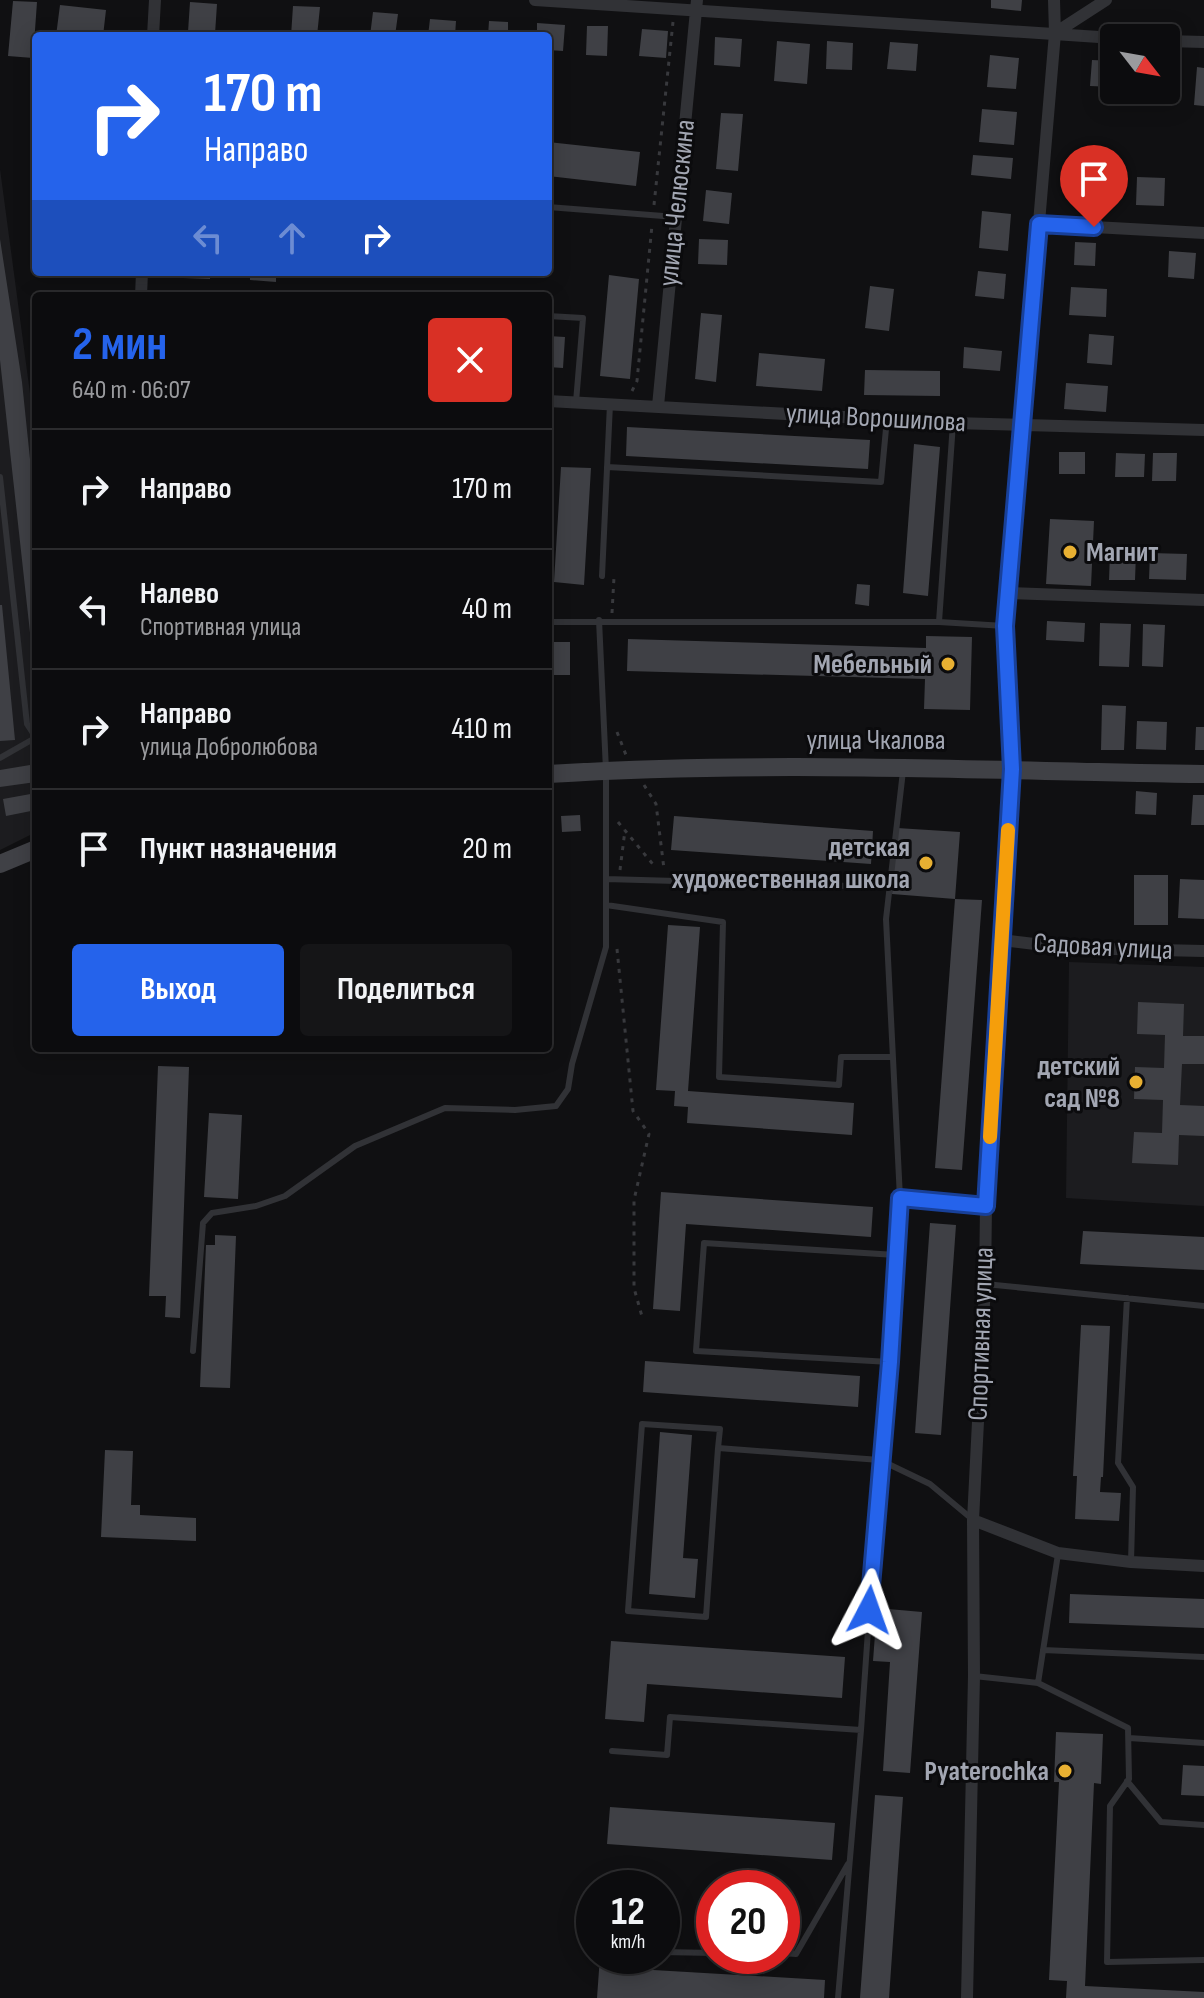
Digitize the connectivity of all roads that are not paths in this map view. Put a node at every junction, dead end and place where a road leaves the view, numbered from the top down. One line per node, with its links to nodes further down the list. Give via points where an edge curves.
1 (155, 0): 6 (street)
2 (535, 0): 5 (street)
3 (1054, 0): 7 (street, Спортивная улица)
4 (1106, 0): 7 (street)
5 (696, 6): 7 (street); 12 (street, улица Челюскина)
6 (153, 32)
7 (1055, 33): 8 (street); 13 (street, Спортивная улица)
8 (1100, 37)
9 (1180, 41): 10 (street)
10 (1204, 42)
11 (552, 207): 12 (lane)
12 (676, 217): 19 (street, улица Челюскина)
13 (1039, 224): 14 (street); 22 (street, Спортивная улица)
14 (1204, 233)
15 (552, 316): 17 (lane, via 583,318)
16 (552, 401): 17 (street, улица Ворошилова)
17 (576, 402): 18 (street, улица Ворошилова)
18 (610, 404): 19 (street, улица Ворошилова); 24 (lane)
19 (658, 406): 20 (street, улица Ворошилова)
20 (887, 418): 21 (street, улица Ворошилова); 24 (lane, via 881,482)
21 (953, 423): 22 (street, улица Ворошилова); 31 (lane)
22 (1022, 425): 23 (street, улица Ворошилова); 27 (street, Спортивная улица)
23 (1204, 430)
24 (607, 467): 26 (lane)
25 (0, 477): 33 (lane)
26 (602, 576)
27 (1008, 593): 28 (street); 32 (street, Спортивная улица)
28 (1204, 600)
29 (599, 620): 30 (lane); 31 (lane); 38 (lane)
30 (552, 622)
31 (939, 622): 32 (lane)
32 (1005, 626): 37 (street, Спортивная улица)
33 (32, 732)
34 (32, 740): 35 (lane)
35 (0, 758)
36 (903, 767): 37 (street, улица Чкалова); 38 (street, улица Чкалова); 44 (lane)
37 (1012, 769): 40 (street, улица Чкалова); 46 (street, Спортивная улица)
38 (606, 770): 39 (street, улица Чкалова); 43 (lane)
39 (552, 774)
40 (1204, 774)
41 (32, 851): 42 (street)
42 (0, 864)
43 (606, 879): 44 (lane); 45 (lane)
44 (890, 887): 48 (lane, via 886,919)
45 (606, 905): 48 (lane, via 723,922 719,1077 839,1085 841,1057); 55 (lane, via 606,947 568,1089 556,1106 445,1108 355,1146 285,1196 212,1213 203,1223)
46 (1002, 940): 47 (street, Садовая улица, via 1068,948); 50 (street, Спортивная улица)
47 (1204, 951)
48 (893, 1057): 49 (lane)
49 (900, 1198): 50 (lane); 51 (lane)
50 (986, 1206): 52 (street, Спортивная улица)
51 (896, 1255): 56 (lane); 56 (lane, via 704,1243 696,1351)
52 (985, 1284): 53 (lane); 59 (street, Спортивная улица)
53 (1127, 1298): 54 (lane); 61 (lane, via 1118,1463 1133,1487)
54 (1204, 1306)
55 (193, 1351)
56 (890, 1362): 58 (lane)
57 (718, 1448): 57 (lane, via 720,1429 642,1424 628,1611 706,1617); 58 (lane)
58 (880, 1460): 59 (lane, via 930,1484); 67 (lane)
59 (973, 1520): 60 (street); 65 (street, Спортивная улица)
60 (1058, 1553): 61 (street); 63 (lane)
61 (1131, 1562): 62 (street)
62 (1204, 1566)
63 (1043, 1650): 64 (lane); 66 (lane)
64 (1204, 1657)
65 (974, 1676): 66 (lane); 77 (street, Спортивная улица)
66 (1038, 1683): 68 (lane, via 1128,1728)
67 (861, 1730): 70 (lane, via 670,1717 667,1755); 73 (lane)
68 (1129, 1738): 69 (lane); 71 (lane)
69 (1204, 1743)
70 (612, 1751)
71 (1127, 1781): 72 (lane, via 1161,1822); 75 (lane, via 1110,1806 1107,1962)
72 (1204, 1825)
73 (849, 1861): 74 (lane); 76 (lane)
74 (800, 1947)
75 (1204, 1960)
76 (838, 1998)
77 (967, 1998)

